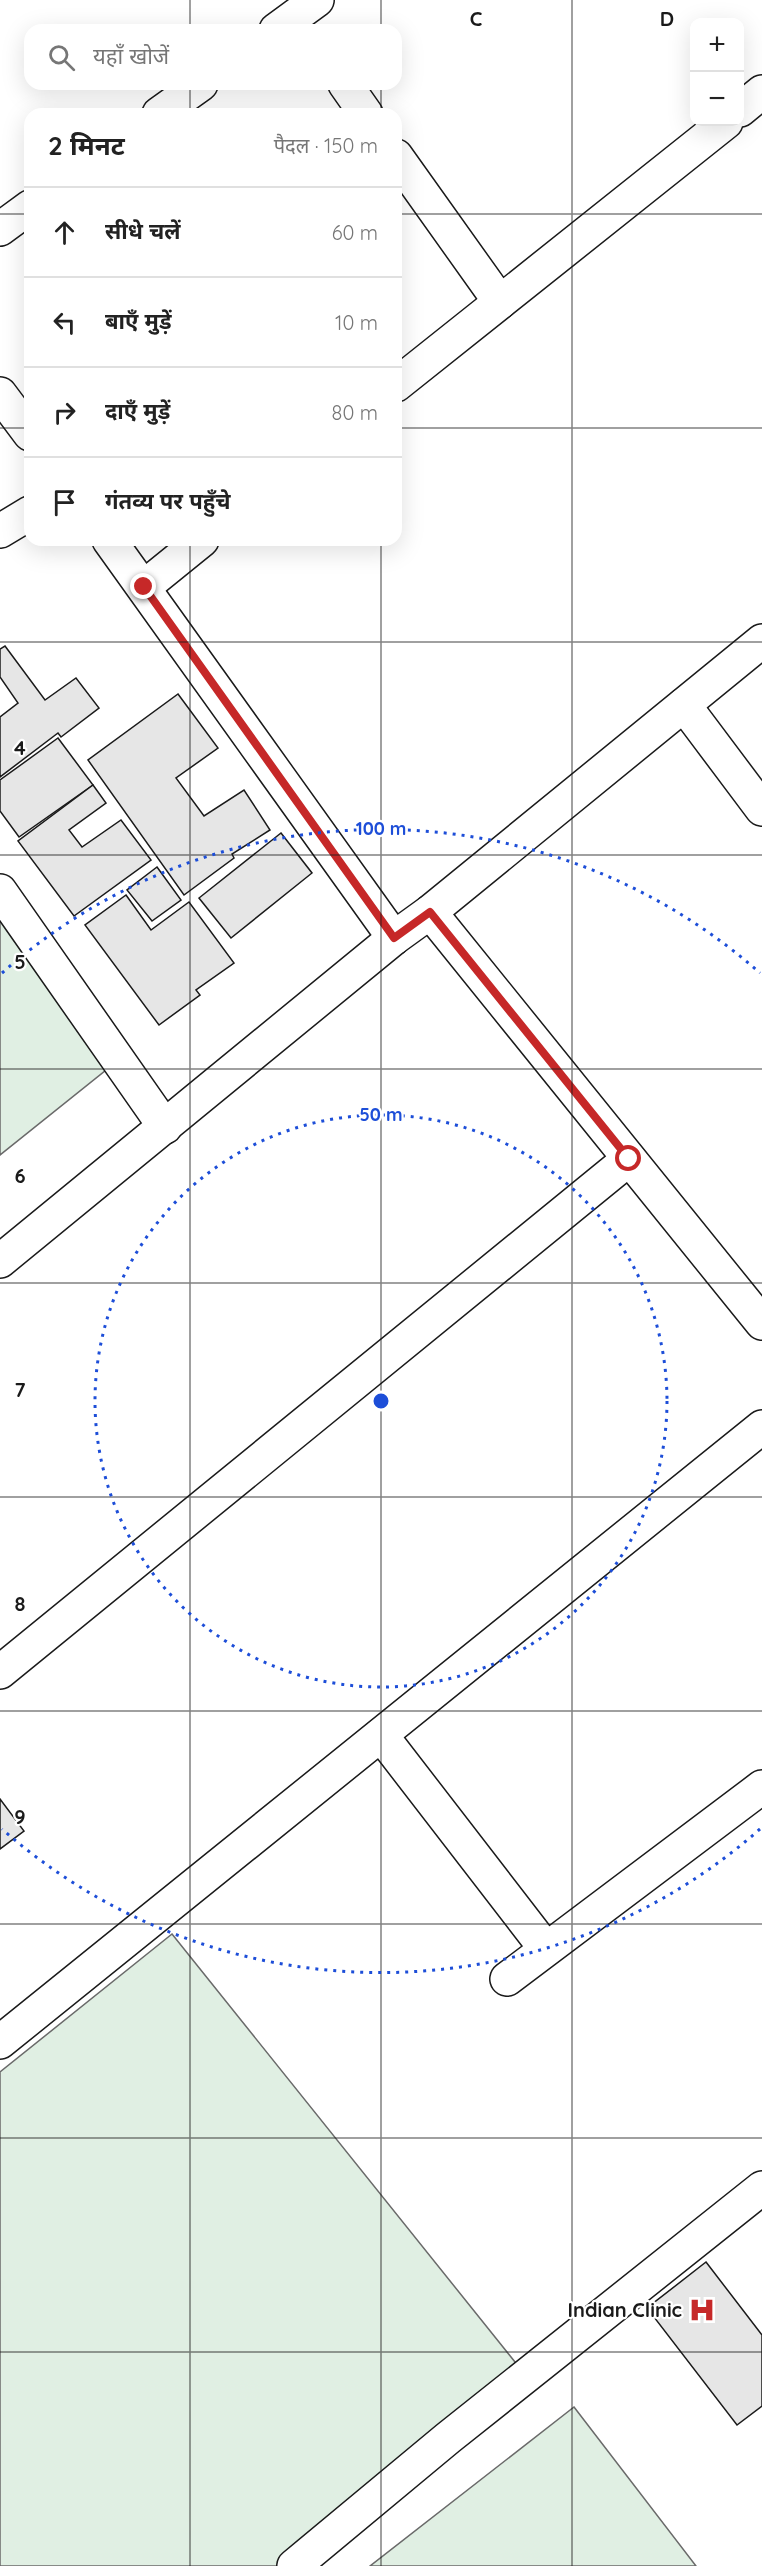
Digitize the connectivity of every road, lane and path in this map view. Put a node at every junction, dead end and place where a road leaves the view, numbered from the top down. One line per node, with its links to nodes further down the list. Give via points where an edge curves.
1 (193, 90): 5 (street)
2 (349, 90): 6 (street)
3 (762, 92): 4 (street)
4 (744, 107)
5 (167, 108)
6 (362, 108)
7 (721, 126): 11 (street)
8 (402, 164): 11 (street)
9 (24, 211): 10 (street)
10 (0, 229)
11 (500, 303): 12 (street)
12 (402, 381)
13 (0, 394): 14 (street)
14 (24, 426)
15 (24, 517): 16 (street)
16 (0, 531)
17 (113, 546): 19 (street)
18 (195, 546): 19 (street)
19 (144, 587): 25 (street)
20 (762, 641): 21 (street)
21 (684, 705): 22 (street); 24 (street)
22 (762, 809)
23 (0, 891): 26 (street)
24 (430, 912): 25 (street); 27 (street)
25 (394, 938): 26 (street)
26 (165, 1127): 28 (street)
27 (629, 1159): 29 (street); 31 (street)
28 (0, 1261)
29 (762, 1323)
30 (762, 1428): 32 (street)
31 (0, 1672)
32 (381, 1735): 34 (street); 36 (street)
33 (762, 1788): 34 (street)
34 (546, 1949): 35 (street)
35 (507, 1979)
36 (0, 2042)
37 (762, 2188): 38 (street)
38 (294, 2566)

